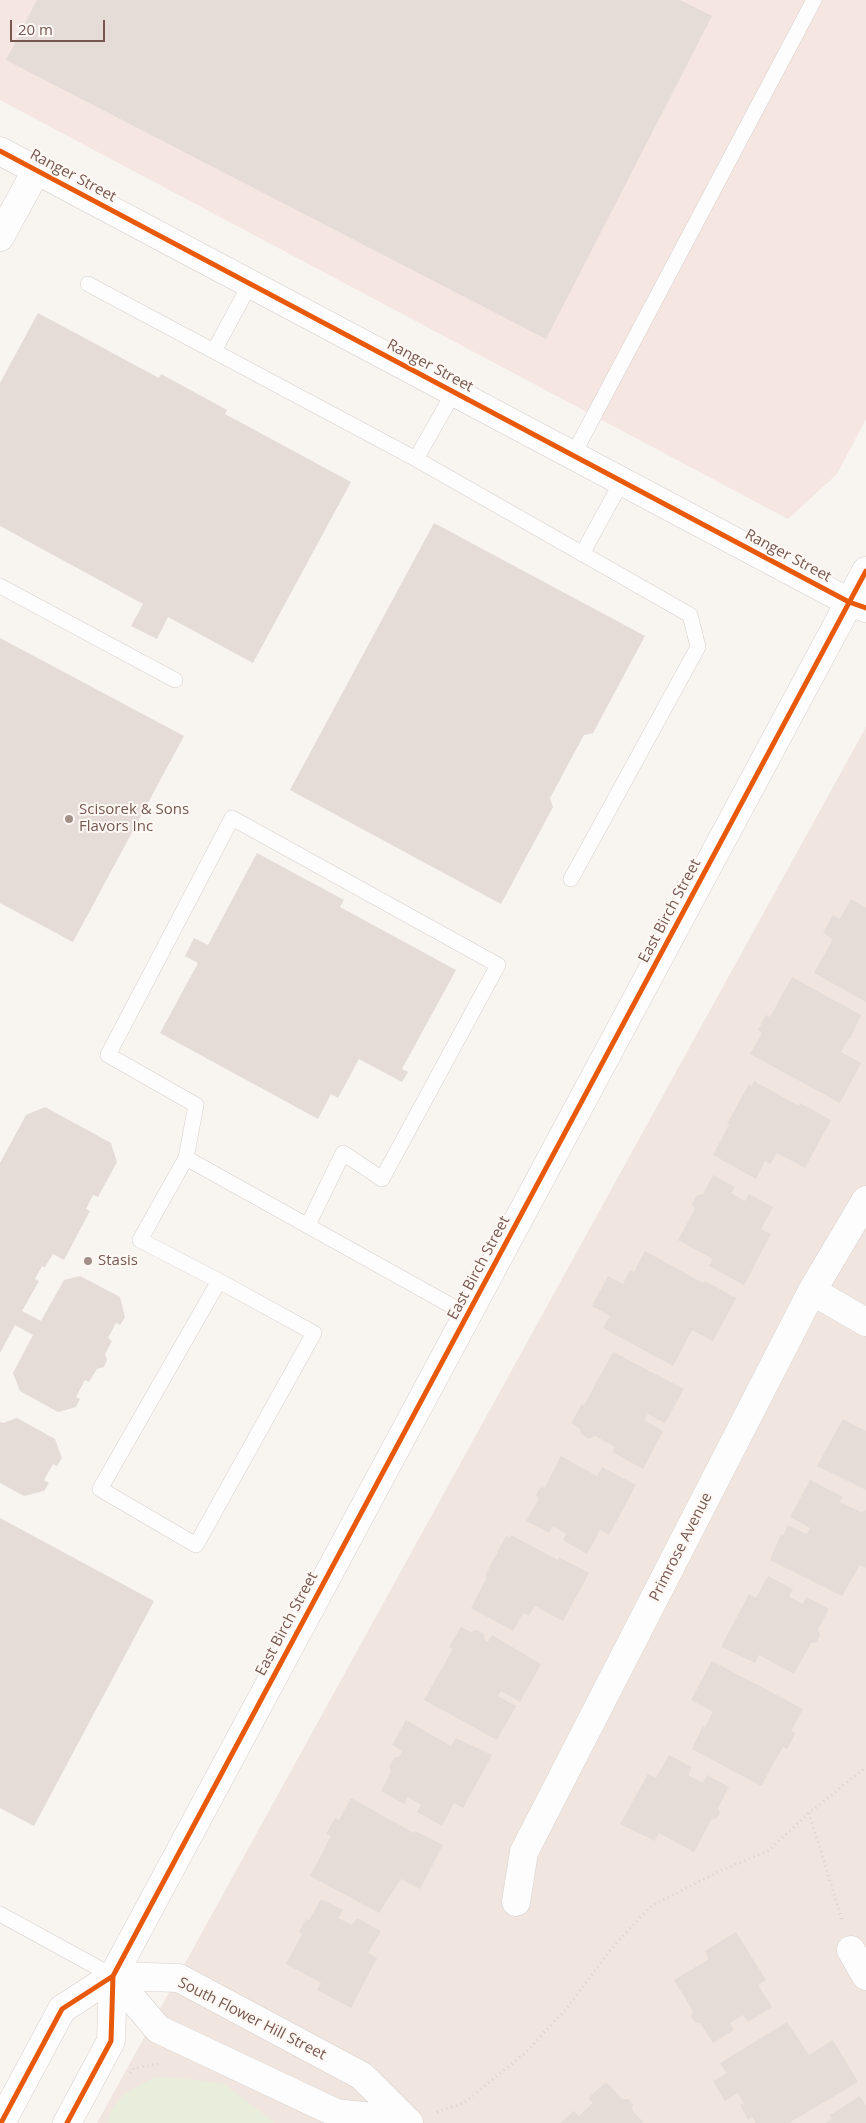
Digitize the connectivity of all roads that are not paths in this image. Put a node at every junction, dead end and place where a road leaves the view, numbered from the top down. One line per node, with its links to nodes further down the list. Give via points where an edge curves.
1 (813, 0): 9 (lane)
2 (0, 151): 3 (street, Ranger Street)
3 (36, 171): 4 (street); 6 (street, Ranger Street)
4 (0, 237)
5 (88, 284): 7 (lane)
6 (250, 284): 7 (lane); 8 (street, Ranger Street)
7 (214, 351): 10 (lane)
8 (454, 392): 9 (street, Ranger Street); 10 (lane)
9 (573, 455): 11 (street, Ranger Street)
10 (416, 459): 12 (lane)
11 (622, 481): 12 (lane); 15 (street, Ranger Street)
12 (582, 554): 17 (lane, via 690,615 698,647)
13 (866, 571): 15 (street, East Birch Street)
14 (0, 586): 16 (lane)
15 (858, 605): 23 (street, East Birch Street)
16 (175, 680)
17 (571, 879)
18 (186, 1158): 20 (lane); 20 (lane, via 196,1105 108,1055 232,818 498,965 382,1179 342,1153); 21 (lane, via 140,1240)
19 (866, 1200): 22 (street, Primrose Avenue)
20 (308, 1225): 23 (lane)
21 (218, 1281): 21 (lane, via 314,1333 196,1545 100,1489)
22 (812, 1292): 24 (street); 25 (street, Primrose Avenue, via 524,1852)
23 (468, 1315): 28 (street, East Birch Street)
24 (866, 1322)
25 (516, 1902)
26 (0, 1914): 28 (lane)
27 (851, 1950): 29 (street)
28 (113, 1976): 30 (street, South Flower Hill Street, via 178,1978 362,2076); 30 (street, via 158,2029 336,2113); 31 (street, East Birch Street, via 62,2009); 32 (street, East Birch Street, via 111,2041)
29 (866, 1976)
30 (408, 2122)
31 (1, 2123)
32 (67, 2123)

